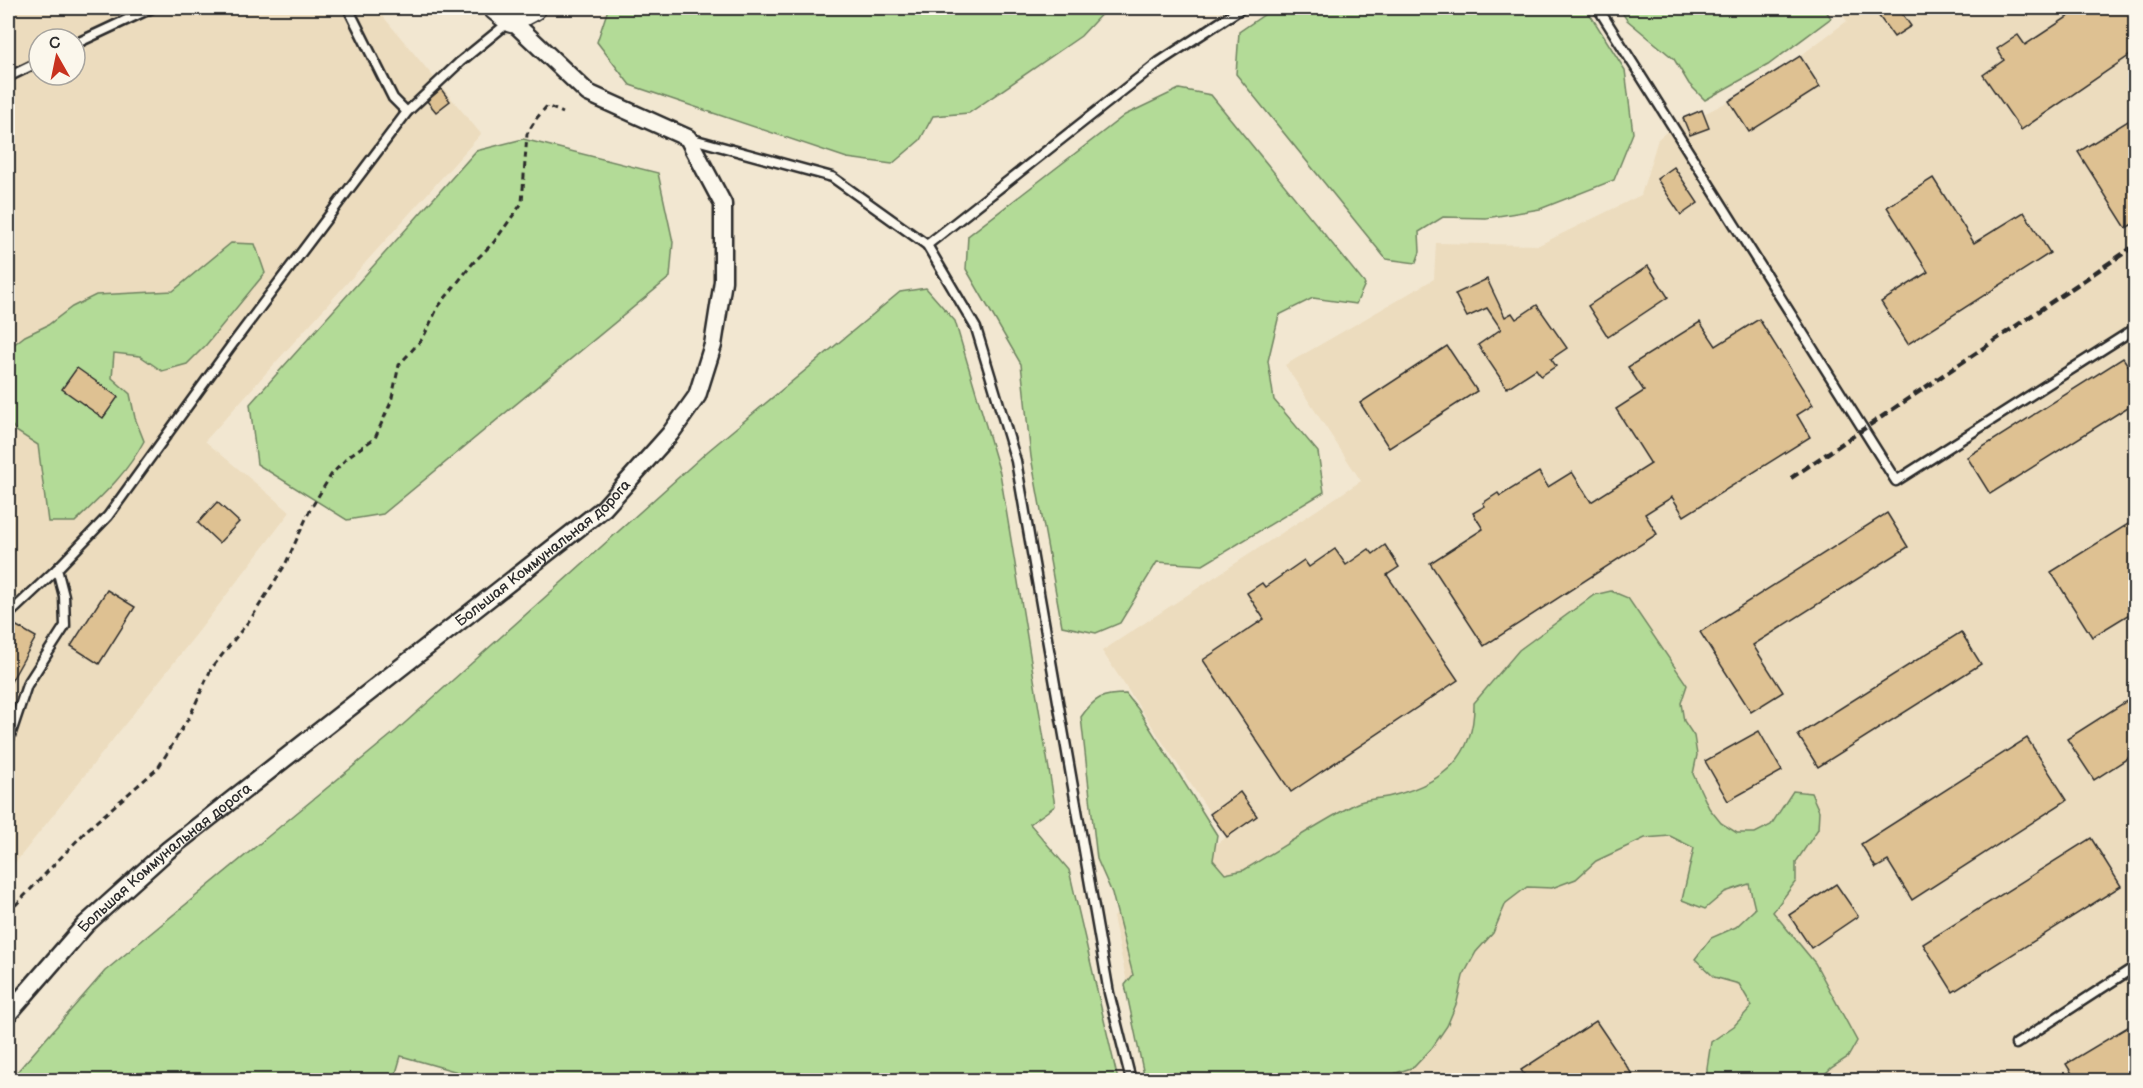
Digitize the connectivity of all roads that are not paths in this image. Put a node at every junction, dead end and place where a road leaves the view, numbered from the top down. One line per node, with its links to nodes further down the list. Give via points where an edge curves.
1 (152, 8): 7 (lane)
2 (348, 8): 10 (lane, via 393,98)
3 (533, 8): 6 (street)
4 (1242, 8): 12 (lane, via 1159,62)
5 (1598, 8): 13 (lane, via 1896,481)
6 (504, 14): 10 (lane); 11 (street, via 588,93)
7 (87, 39)
8 (27, 68): 9 (lane)
9 (8, 77)
10 (407, 112): 14 (lane, via 108,516)
11 (688, 138): 12 (lane, via 831,177); 19 (street, Большая Коммунальная дорога, via 723,204 723,281 713,345 697,396 670,434 604,508 168,850 86,924)
12 (927, 245): 21 (lane, via 976,328 1016,460 1107,981)
13 (2136, 328)
14 (57, 569): 15 (lane); 16 (lane, via 64,596 65,626 27,685)
15 (8, 615)
16 (8, 738): 17 (lane)
17 (8, 778)
18 (2136, 966): 20 (lane)
19 (8, 1014)
20 (2016, 1044)
21 (1131, 1080)

